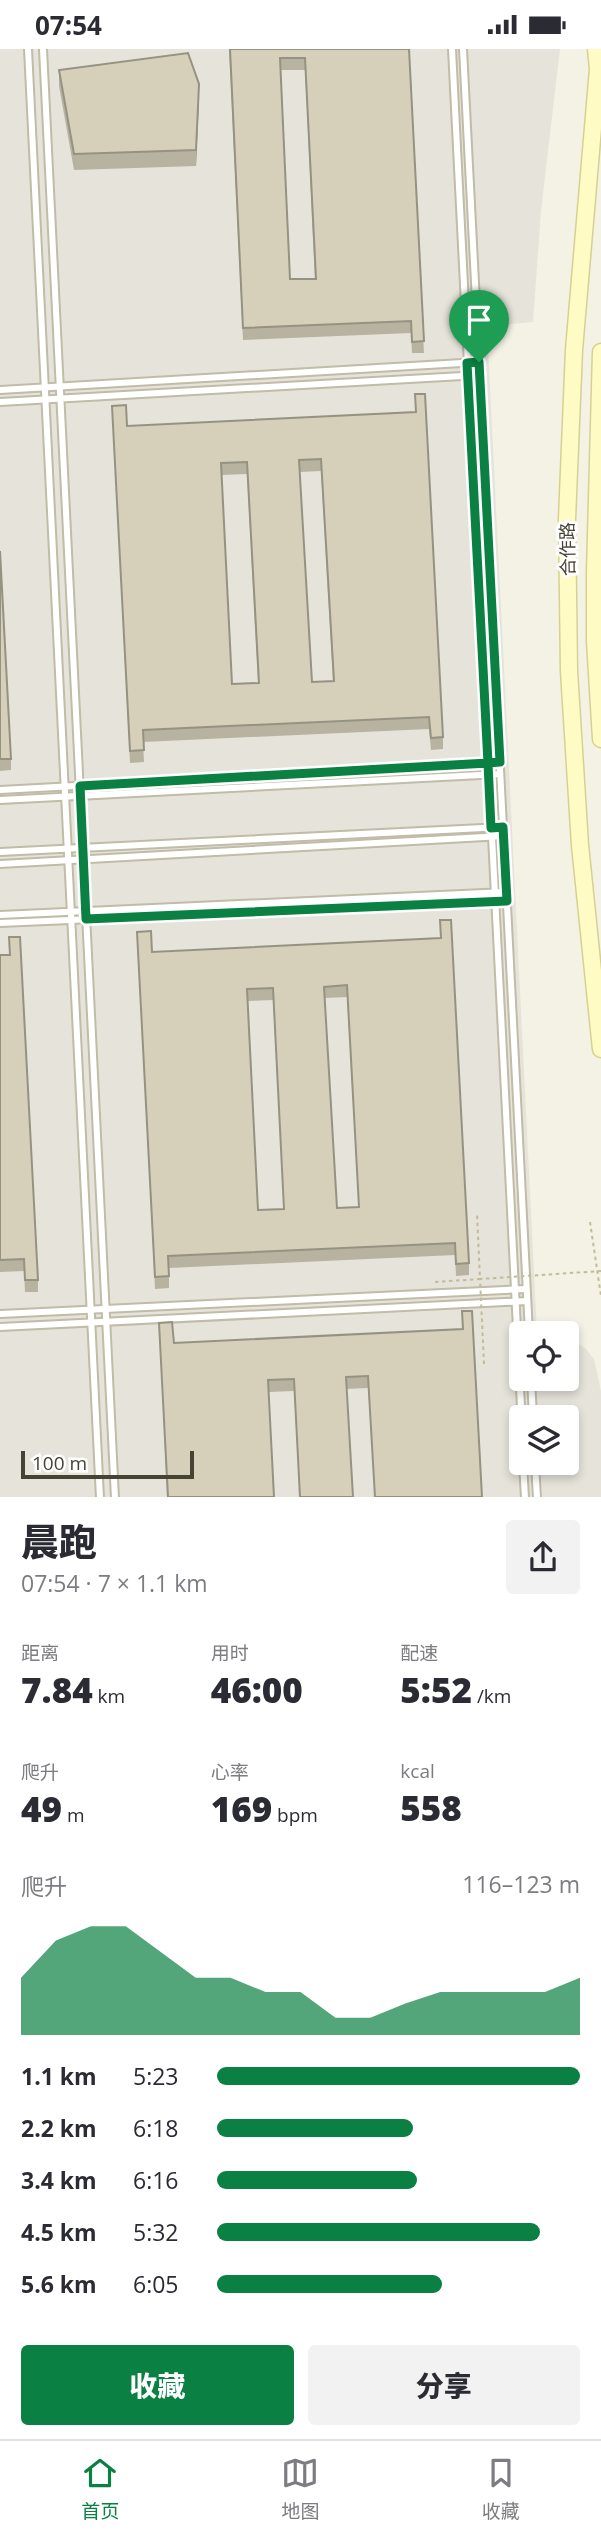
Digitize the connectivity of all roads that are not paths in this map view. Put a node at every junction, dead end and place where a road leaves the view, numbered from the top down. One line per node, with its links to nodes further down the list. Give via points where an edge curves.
1 (28, 49): 12 (lane)
2 (43, 49): 11 (lane)
3 (452, 49): 8 (lane)
4 (463, 49): 7 (lane)
5 (596, 49): 48 (main road, 合作路, via 567,519 569,671 579,832)
6 (601, 352): 17 (main road, via 595,560)
7 (479, 362): 8 (lane); 10 (lane)
8 (467, 363): 9 (lane); 11 (lane)
9 (468, 375): 10 (lane); 14 (lane); 20 (lane)
10 (480, 375): 19 (lane)
11 (60, 386): 12 (lane); 14 (lane)
12 (45, 387): 13 (lane); 15 (lane)
13 (0, 390)
14 (60, 398): 15 (lane); 23 (lane)
15 (45, 399): 16 (lane); 24 (lane)
16 (0, 402)
17 (598, 641): 18 (main road)
18 (601, 739)
19 (500, 762): 20 (lane); 21 (lane)
20 (488, 763): 22 (lane); 23 (lane)
21 (500, 774): 22 (lane); 29 (lane)
22 (488, 775): 26 (lane); 30 (lane)
23 (80, 786): 24 (lane); 26 (lane)
24 (65, 787): 25 (lane); 27 (lane)
25 (0, 790)
26 (80, 796): 27 (lane); 33 (lane)
27 (65, 797): 28 (lane); 34 (lane)
28 (0, 800)
29 (503, 827): 30 (lane); 31 (lane)
30 (491, 828): 32 (lane); 33 (lane)
31 (503, 836): 32 (lane); 39 (lane)
32 (491, 837): 36 (lane); 40 (lane)
33 (83, 848): 34 (lane); 36 (lane)
34 (68, 849): 35 (lane); 37 (lane)
35 (0, 852)
36 (83, 859): 37 (lane); 43 (lane)
37 (68, 860): 38 (lane); 45 (lane)
38 (0, 864)
39 (506, 891): 40 (lane); 42 (lane)
40 (494, 892): 41 (lane); 43 (lane)
41 (495, 901): 42 (lane); 46 (lane); 49 (lane)
42 (507, 901): 50 (lane)
43 (86, 911): 45 (lane); 46 (lane)
44 (0, 915): 45 (lane)
45 (71, 916): 46 (lane); 47 (lane); 54 (lane)
46 (86, 919): 53 (lane)
47 (0, 923)
48 (601, 1049)
49 (514, 1289): 50 (lane); 52 (lane); 53 (lane)
50 (527, 1289): 51 (lane)
51 (527, 1301): 52 (lane); 56 (lane)
52 (515, 1302): 57 (lane); 60 (lane)
53 (106, 1309): 54 (lane); 57 (lane)
54 (90, 1310): 55 (lane); 58 (lane)
55 (0, 1314)
56 (528, 1321)
57 (107, 1322): 58 (lane); 64 (lane)
58 (91, 1323): 59 (lane); 63 (lane)
59 (0, 1327)
60 (521, 1405)
61 (524, 1475): 65 (lane)
62 (536, 1475): 66 (lane)
63 (100, 1497)
64 (116, 1497)
65 (525, 1497)
66 (537, 1497)

